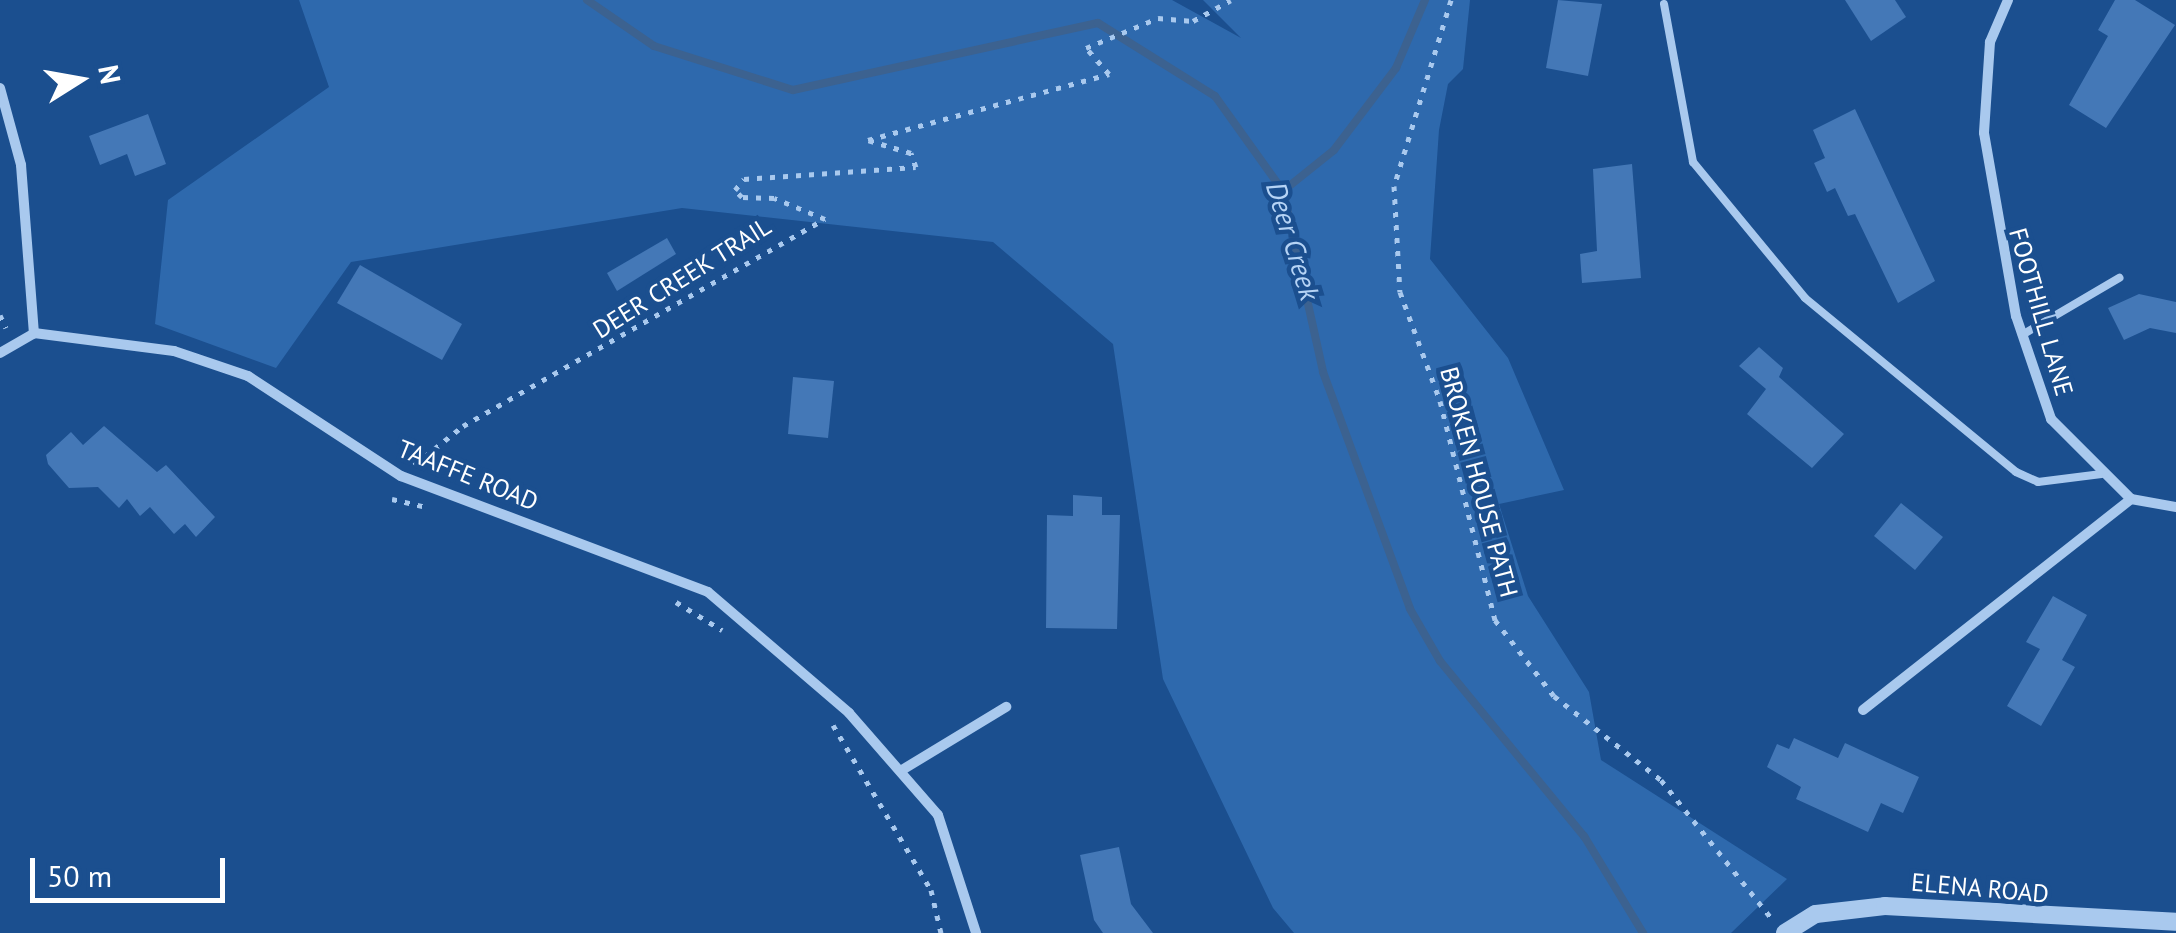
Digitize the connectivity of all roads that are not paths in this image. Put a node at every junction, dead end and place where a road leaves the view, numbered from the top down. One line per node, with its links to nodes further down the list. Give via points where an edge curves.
1 (2008, 0): 6 (street, FOOTHILL LANE, via 1990,42 1984,134)
2 (1664, 4): 8 (lane, via 1694,162 1805,298 2016,472 2038,482)
3 (0, 88): 5 (street, via 21,165)
4 (2119, 278): 6 (lane)
5 (34, 332): 7 (street); 13 (street, TAAFFE ROAD, via 174,351 248,376 401,476 708,592)
6 (2022, 335): 8 (street, FOOTHILL LANE, via 2051,419)
7 (0, 353)
8 (2102, 474): 9 (street, FOOTHILL LANE)
9 (2132, 500): 10 (street); 12 (street)
10 (2176, 507)
11 (1006, 707): 13 (street)
12 (1863, 710)
13 (902, 770): 15 (street, TAAFFE ROAD, via 938,816)
14 (2176, 922): 16 (street, ELENA ROAD, via 1885,906 1816,914)
15 (976, 933)
16 (1783, 933)

